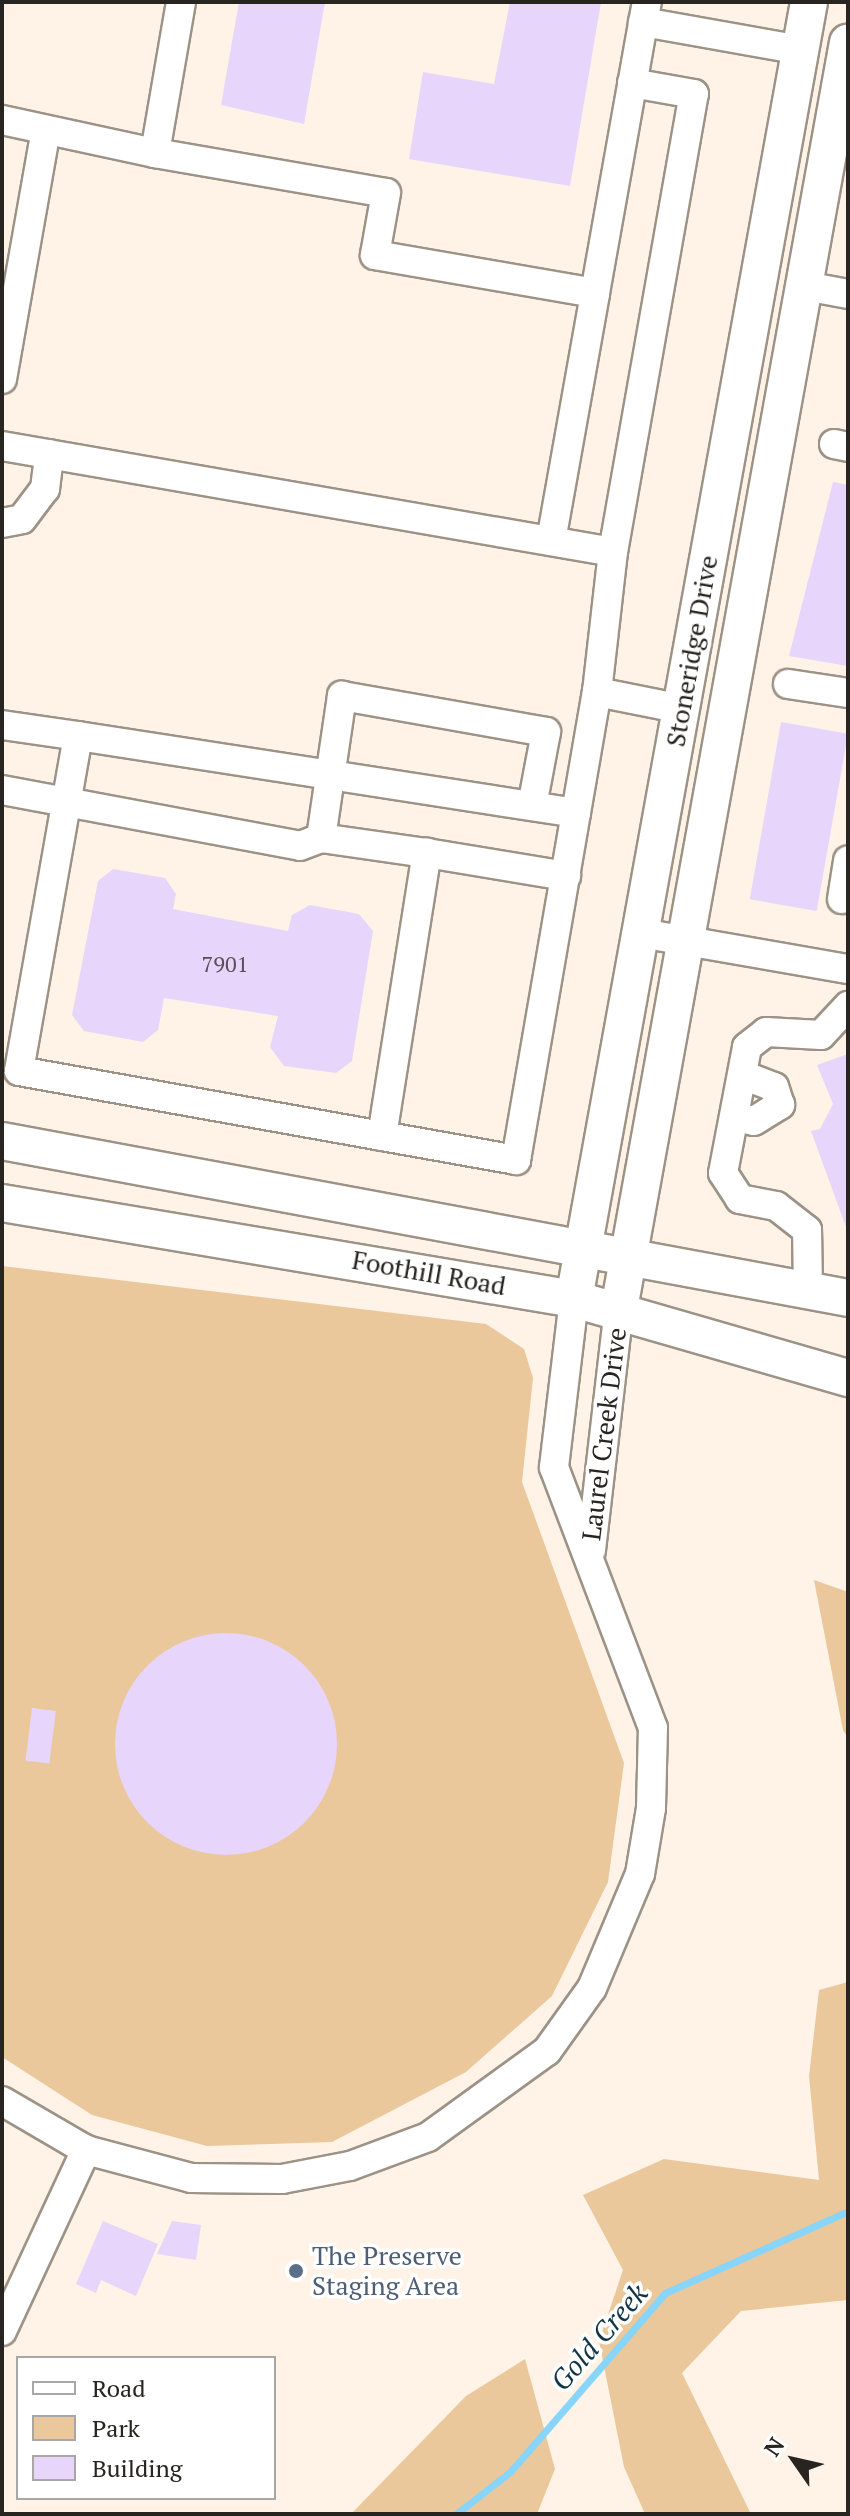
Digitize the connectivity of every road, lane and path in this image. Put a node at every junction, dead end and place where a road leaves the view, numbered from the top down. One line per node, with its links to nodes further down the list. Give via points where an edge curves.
1 (181, 2): 9 (street)
2 (809, 2): 5 (main road, Stoneridge Drive)
3 (645, 12): 5 (street); 6 (street)
4 (848, 43): 10 (main road, Stoneridge Drive)
5 (800, 50): 22 (main road, Stoneridge Drive)
6 (632, 83): 11 (street); 18 (street, via 694,94)
7 (2, 120): 8 (street)
8 (45, 134): 9 (street); 13 (street)
9 (155, 153): 11 (street, via 386,193 375,255)
10 (805, 286): 12 (street); 36 (main road, Stoneridge Drive)
11 (595, 293): 17 (street)
12 (848, 294)
13 (2, 379)
14 (2, 446): 15 (street)
15 (49, 454): 16 (street, via 45,489 22,519); 17 (street)
16 (2, 523)
17 (551, 541): 18 (street)
18 (613, 552): 20 (street)
19 (788, 684): 21 (street)
20 (597, 692): 22 (street); 29 (street)
21 (848, 693)
22 (682, 709): 35 (main road, Stoneridge Drive)
23 (2, 725): 24 (street)
24 (78, 736): 25 (street); 27 (street)
25 (332, 770): 28 (street); 28 (street, via 342,696 546,732); 30 (street)
26 (2, 790): 27 (street)
27 (65, 800): 30 (street, via 300,846); 39 (street)
28 (532, 806): 29 (street)
29 (576, 813): 33 (street)
30 (321, 838): 31 (street)
31 (427, 853): 33 (street); 42 (street)
32 (848, 860): 34 (street)
33 (566, 876): 42 (street, via 516,1160)
34 (842, 899)
35 (641, 933): 36 (street); 45 (main road, Stoneridge Drive)
36 (687, 941): 37 (street); 46 (main road, Stoneridge Drive)
37 (848, 969)
38 (848, 1006): 40 (street, via 821,1035 756,1035)
39 (10, 1069): 42 (street)
40 (742, 1075): 41 (street); 41 (street, via 774,1087 780,1105 754,1121)
41 (734, 1117): 47 (street, via 727,1189 793,1214 807,1230)
42 (382, 1136)
43 (2, 1141): 45 (main road)
44 (2, 1203): 49 (main road, Foothill Road)
45 (584, 1245): 46 (main road); 49 (main road, Stoneridge Drive)
46 (630, 1255): 47 (main road); 50 (main road, Stoneridge Drive)
47 (808, 1291): 48 (main road)
48 (848, 1298)
49 (574, 1299): 50 (main road, Foothill Road); 52 (street, Laurel Creek Drive, via 554,1467)
50 (619, 1309): 51 (main road, Foothill Road); 52 (street, Laurel Creek Drive)
51 (848, 1378)
52 (590, 1559): 54 (street, Laurel Creek Drive, via 653,1728 651,1808 623,1926 592,1988 547,2051 428,2137 350,2166 282,2179 191,2178)
53 (2, 2101): 54 (street, Laurel Creek Drive)
54 (86, 2150): 55 (street)
55 (2, 2331)

